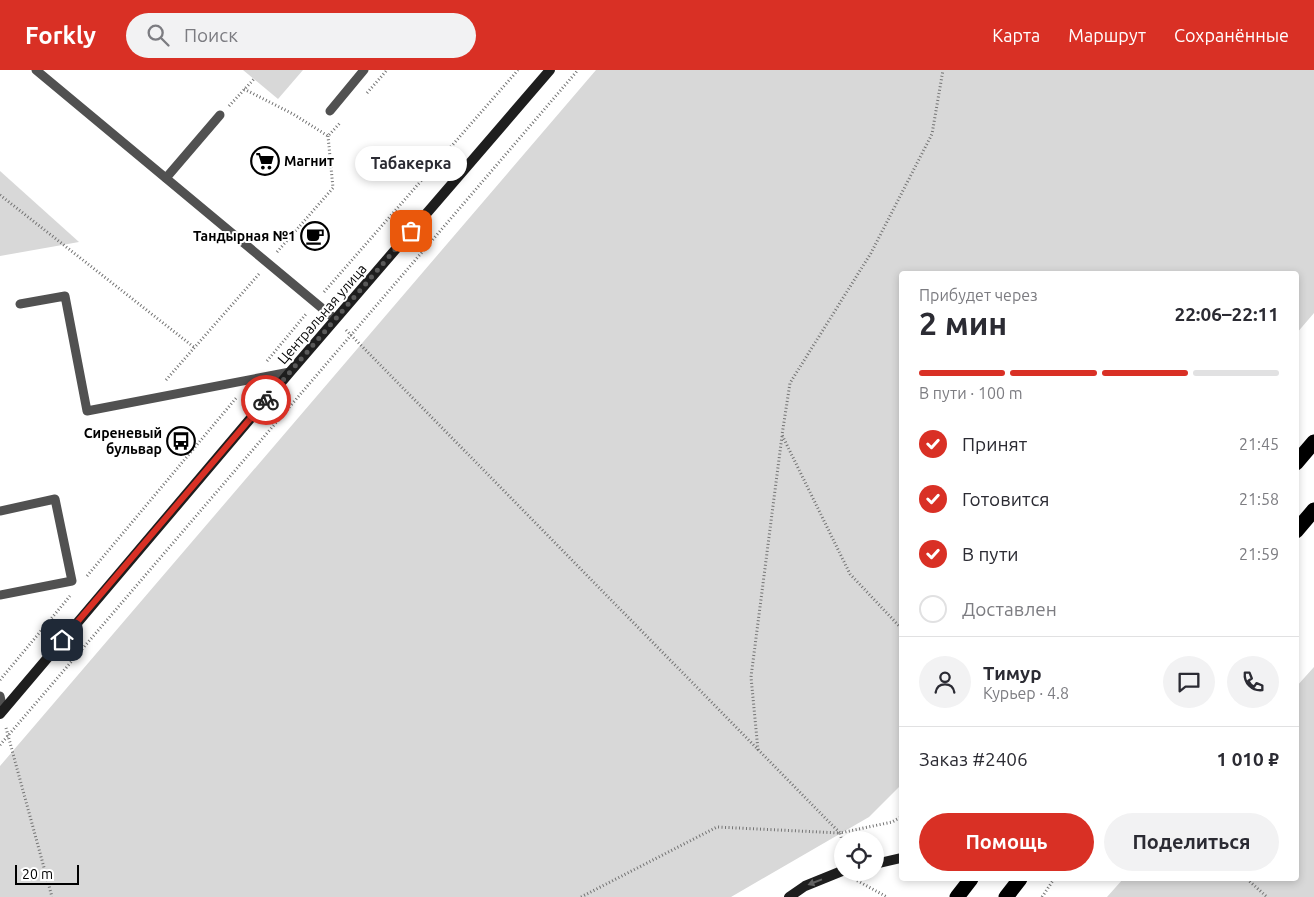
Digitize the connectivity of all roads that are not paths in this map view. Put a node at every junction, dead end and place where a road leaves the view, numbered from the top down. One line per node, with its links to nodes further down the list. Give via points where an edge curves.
1 (36, 70): 6 (lane)
2 (364, 70): 4 (lane)
3 (550, 70): 8 (main road, Центральная улица)
4 (330, 111)
5 (220, 115): 6 (lane)
6 (166, 178): 8 (lane)
7 (20, 304): 9 (lane, via 65,296 88,411)
8 (335, 319): 9 (main road, Центральная улица)
9 (290, 372): 17 (main road, Центральная улица)
10 (1314, 442): 11 (highway)
11 (1299, 460)
12 (1314, 510): 14 (highway)
13 (0, 511): 15 (lane, via 56,499 72,581)
14 (1299, 528)
15 (0, 596)
16 (0, 696): 17 (lane)
17 (1, 712)
18 (899, 858): 19 (main road)
19 (884, 862)
20 (834, 874): 23 (main road, one-way to 23, via 805,886)
21 (969, 881): 24 (highway)
22 (1018, 881): 25 (highway)
23 (789, 897)
24 (957, 897)
25 (1006, 897)

